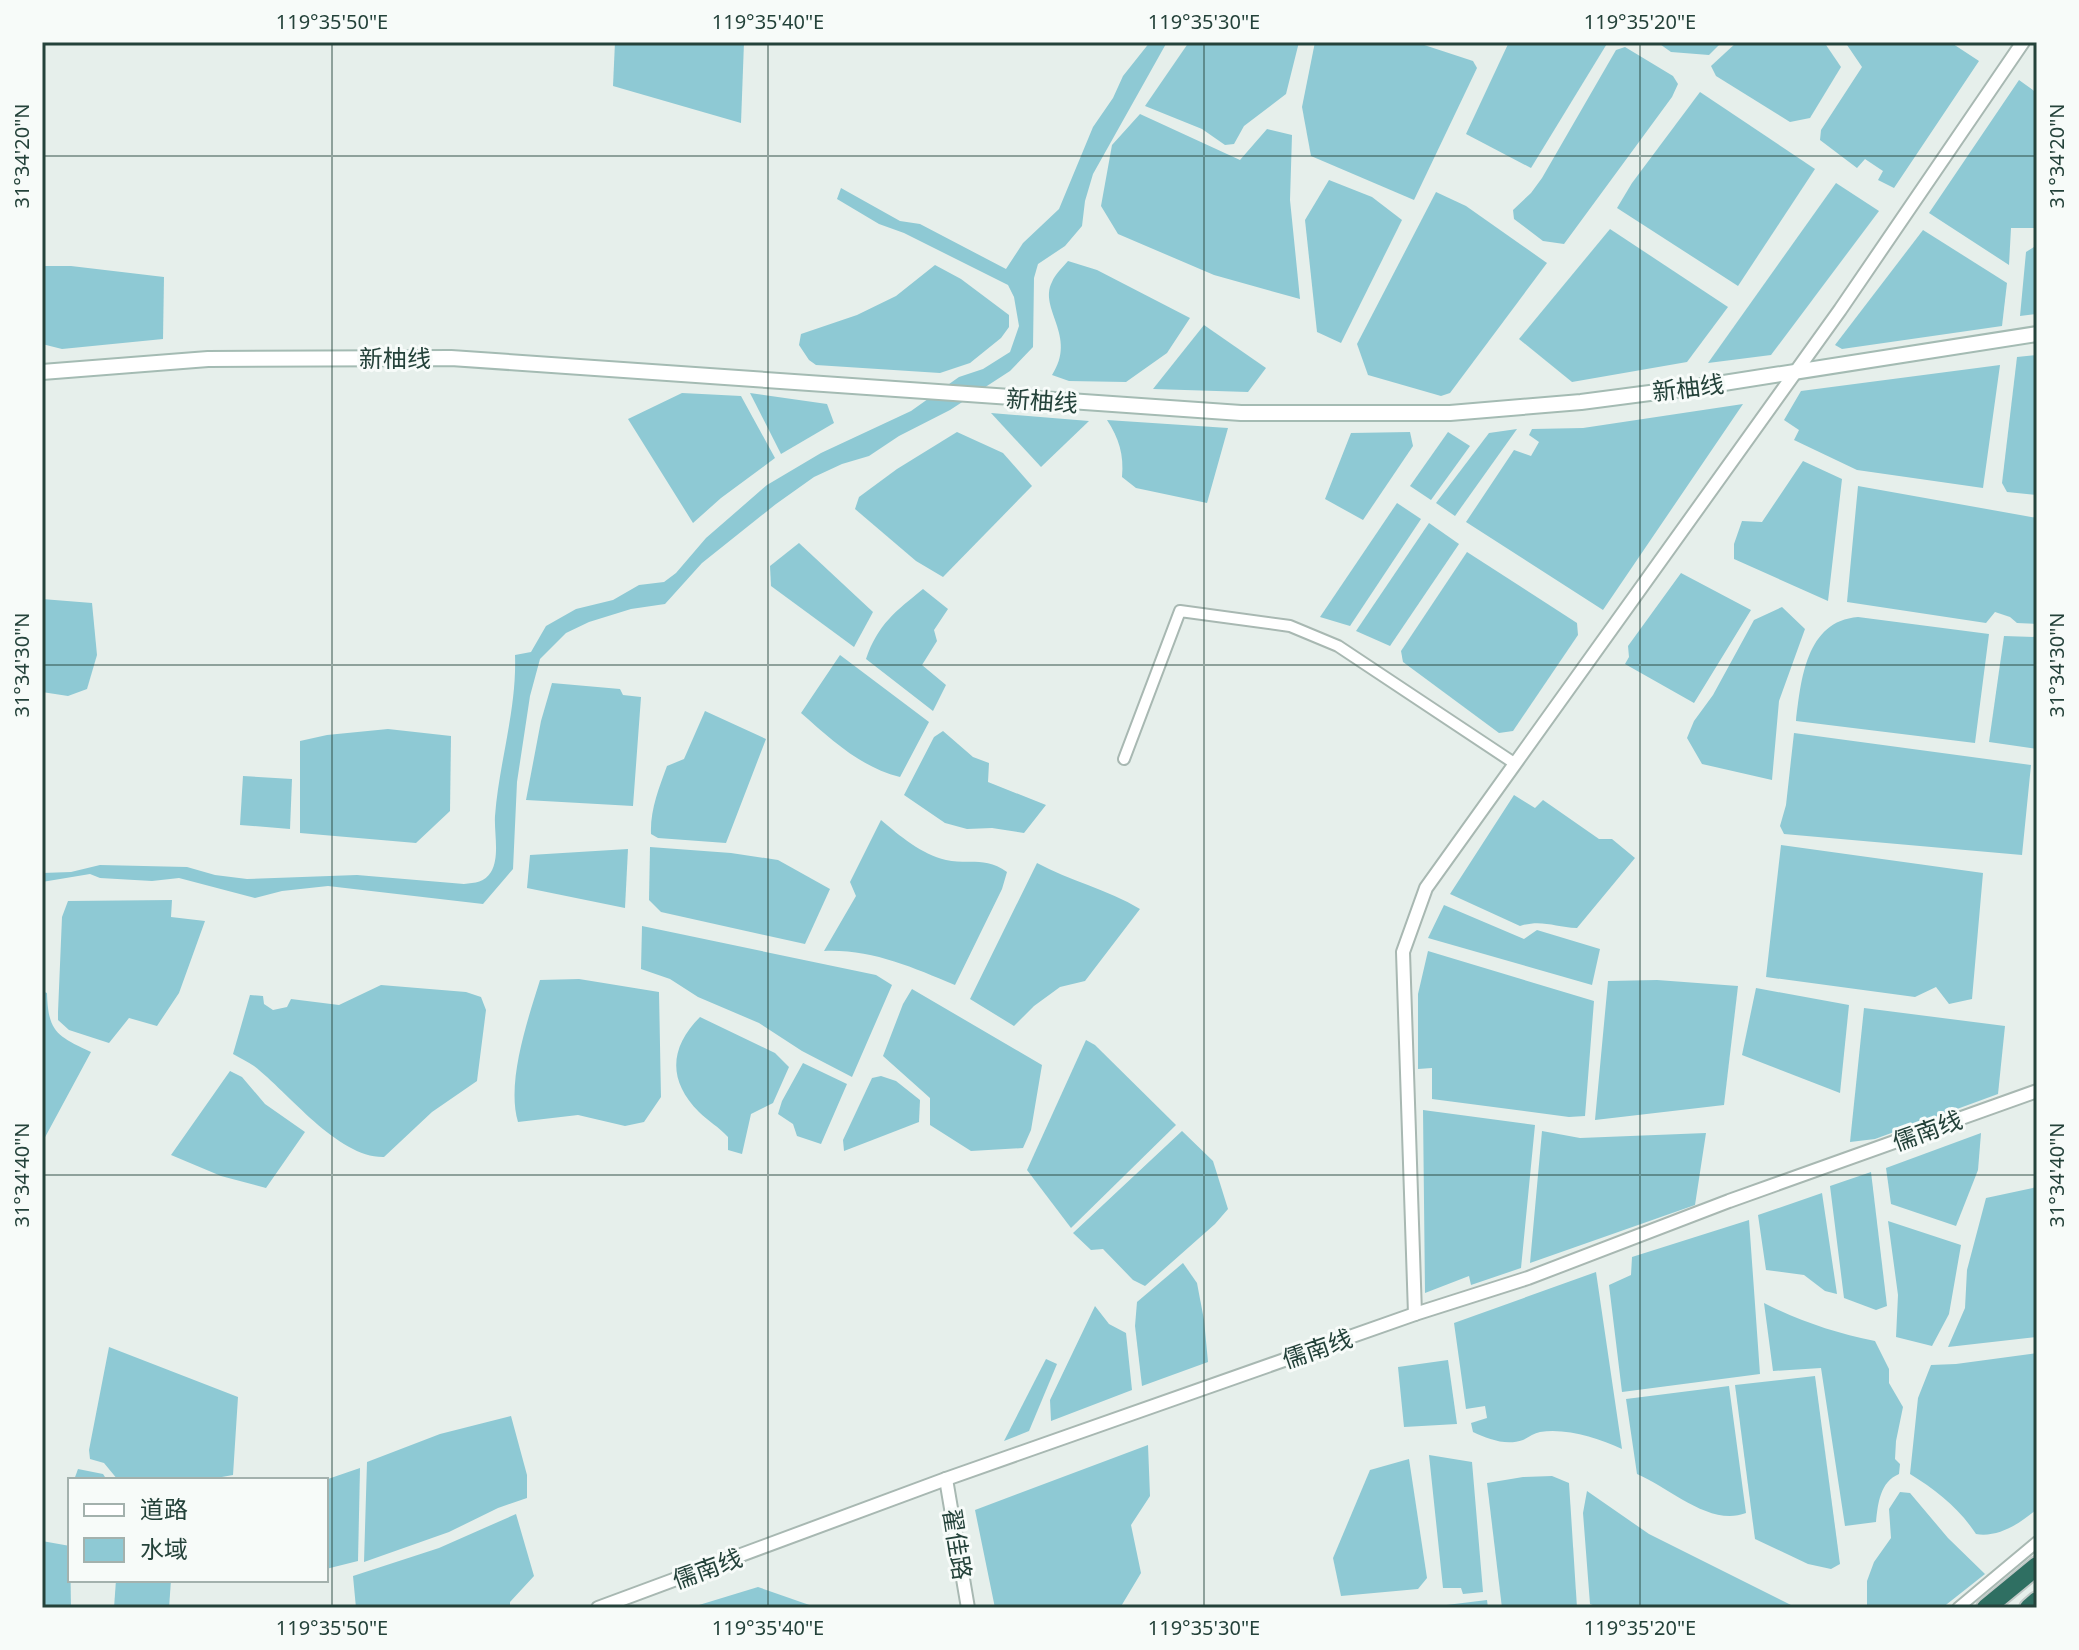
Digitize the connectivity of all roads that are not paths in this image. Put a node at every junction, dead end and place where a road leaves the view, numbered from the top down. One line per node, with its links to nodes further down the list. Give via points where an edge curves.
1 (2023, 42): 4 (street)
2 (2037, 334): 4 (main road, 新柚线)
3 (42, 372): 4 (main road, 新柚线, via 208,359 451,358 1241,413 1450,413 1581,402)
4 (1796, 372): 6 (street)
5 (1124, 759): 6 (street, via 1180,611 1290,626 1338,646)
6 (1514, 763): 8 (street, via 1426,888 1403,952)
7 (2037, 1091): 8 (street, 儒南线, via 1528,1278)
8 (1415, 1314): 9 (street, 儒南线)
9 (946, 1479): 13 (street, 儒南线); 14 (street, 翟佳路)
10 (2037, 1542): 15 (street)
11 (2037, 1566): 16 (highway)
12 (2037, 1601): 17 (highway)
13 (598, 1608)
14 (968, 1608)
15 (1958, 1608)
16 (1986, 1608)
17 (2029, 1608)

